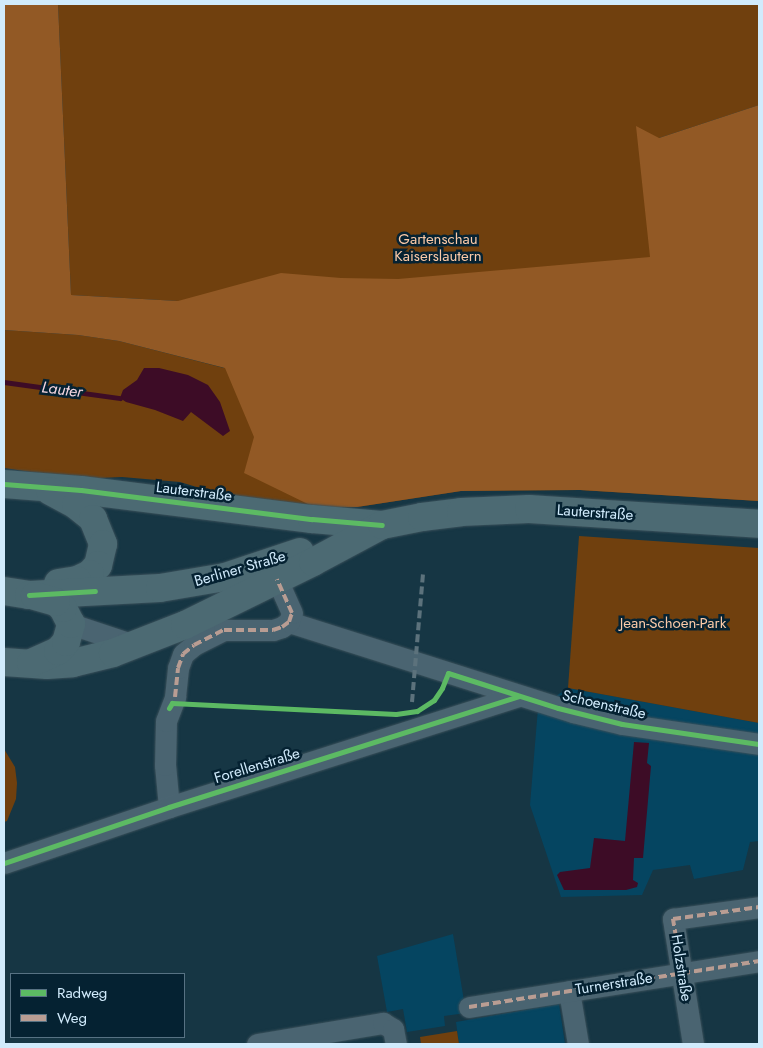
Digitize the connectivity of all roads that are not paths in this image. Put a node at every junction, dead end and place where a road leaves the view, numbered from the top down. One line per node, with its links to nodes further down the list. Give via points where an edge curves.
1 (4, 484): 2 (main road, Lauterstraße)
2 (46, 489): 4 (main road, Lauterstraße, via 81,490); 7 (main road, via 86,512 98,528 103,544 98,565 90,574 77,580)
3 (756, 523): 4 (main road, Lauterstraße, via 503,509 441,514)
4 (382, 525): 6 (main road, Lauterstraße); 7 (main road, Berliner Straße, via 217,578 160,588)
5 (4, 577): 7 (main road, Berliner Straße)
6 (277, 579): 8 (street, via 292,613); 10 (main road, Lauterstraße, via 185,625)
7 (28, 590): 9 (main road, via 56,602 69,615)
8 (290, 622): 12 (street, Schoenstraße); 14 (street, via 273,630 224,630 183,654 166,721 164,766)
9 (71, 624): 10 (street); 11 (main road, via 66,642 58,651)
10 (138, 644): 11 (main road, Lauterstraße, via 73,663)
11 (16, 663)
12 (519, 696): 13 (street, Schoenstraße, via 622,724); 14 (street, Forellenstraße)
13 (759, 744)
14 (169, 807): 15 (street, Forellenstraße)
15 (4, 863)
16 (759, 907): 18 (street, Holzstraße, via 674,919)
17 (759, 960): 18 (street, Turnerstraße)
18 (682, 973): 19 (street, Turnerstraße); 24 (street, Holzstraße)
19 (570, 991): 20 (street, Turnerstraße); 23 (street)
20 (469, 1007)
21 (395, 1041): 22 (street, via 393,1029 383,1023)
22 (257, 1044)
23 (578, 1044)
24 (693, 1044)

